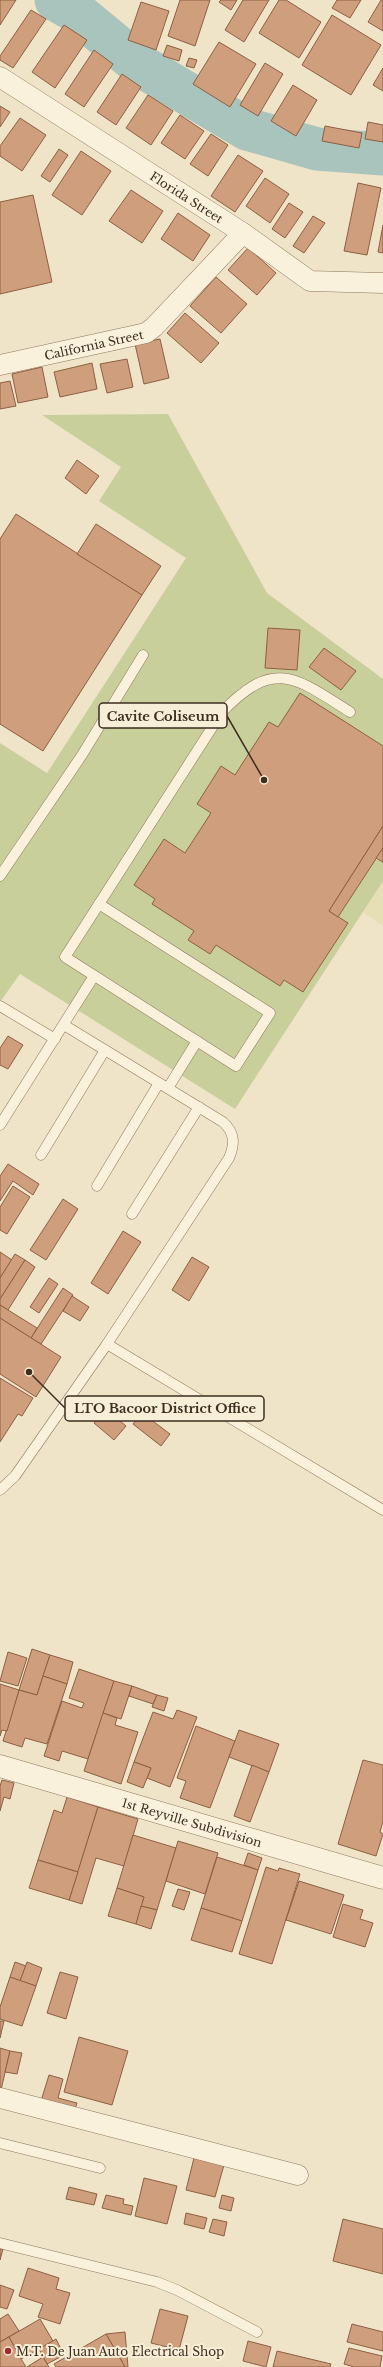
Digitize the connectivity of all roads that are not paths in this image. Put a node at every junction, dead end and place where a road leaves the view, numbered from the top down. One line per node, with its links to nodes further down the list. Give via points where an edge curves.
1 (0, 77): 2 (street, Florida Street)
2 (243, 233): 3 (street, Florida Street, via 310,281); 4 (street, California Street, via 146,333)
3 (383, 283)
4 (0, 366)
5 (143, 656): 7 (lane, via 82,755)
6 (350, 712): 8 (lane, via 304,685 279,677 259,681 240,694 222,712)
7 (0, 876)
8 (99, 904): 9 (lane, via 65,957); 13 (lane, via 270,1013 236,1066)
9 (94, 976): 11 (lane); 13 (lane)
10 (0, 1006): 12 (lane)
11 (64, 1025): 12 (lane); 14 (lane)
12 (55, 1039): 17 (lane)
13 (197, 1041): 15 (lane)
14 (106, 1050): 15 (lane); 18 (lane)
15 (163, 1086): 16 (lane); 19 (lane)
16 (199, 1107): 20 (lane); 21 (lane, via 228,1127 234,1138 232,1152)
17 (0, 1125)
18 (41, 1155)
19 (97, 1186)
20 (132, 1214)
21 (107, 1344): 22 (lane, via 15,1476); 23 (lane)
22 (0, 1490)
23 (383, 1510)
24 (0, 1766): 25 (street, 1st Reyville Subdivision)
25 (383, 1878)
26 (0, 2098): 29 (street)
27 (0, 2143): 28 (lane)
28 (100, 2168)
29 (298, 2175)
30 (0, 2243): 31 (lane, via 157,2282)
31 (257, 2332)

